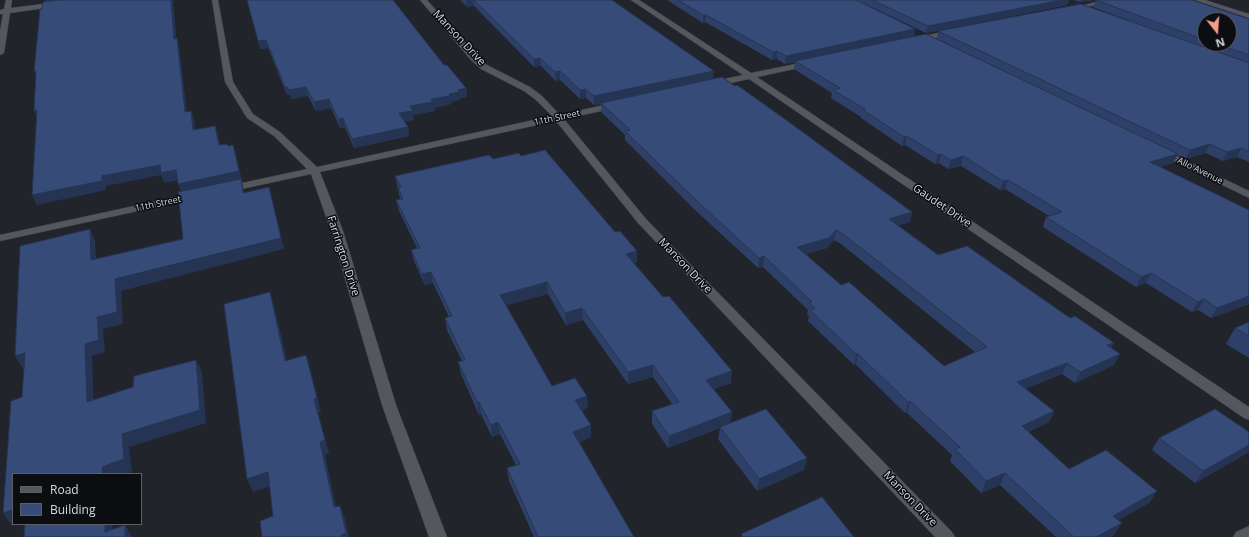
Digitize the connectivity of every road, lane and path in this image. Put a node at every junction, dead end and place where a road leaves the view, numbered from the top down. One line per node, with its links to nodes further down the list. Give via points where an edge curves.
1 (9, 0): 10 (street)
2 (89, 0): 10 (street)
3 (215, 0): 26 (street, Farrington Drive, via 229,82 250,116 277,134)
4 (423, 0): 24 (street, Manson Drive, via 474,58 539,98)
5 (634, 0): 21 (street, Gaudet Drive)
6 (1113, 0): 9 (street)
7 (1198, 0): 13 (street)
8 (1068, 2): 9 (street)
9 (1081, 7): 11 (street); 12 (street)
10 (4, 11): 19 (street)
11 (1059, 11)
12 (1095, 12)
13 (1249, 16)
14 (966, 30): 16 (street)
15 (913, 31): 16 (street)
16 (927, 38): 17 (street); 18 (street)
17 (904, 42)
18 (941, 44)
19 (0, 53)
20 (819, 61): 21 (street)
21 (750, 76): 22 (street); 31 (street, Gaudet Drive)
22 (704, 86)
23 (627, 103): 24 (street, 11th Street)
24 (558, 118): 26 (street, 11th Street); 34 (street, Manson Drive, via 642,221)
25 (1154, 148): 29 (street, Allo Avenue)
26 (314, 170): 27 (street, 11th Street); 33 (street, Farrington Drive, via 336,231 389,405)
27 (222, 190)
28 (207, 194): 30 (street, 11th Street)
29 (1249, 195)
30 (0, 238)
31 (1249, 414)
32 (1249, 533): 35 (street)
33 (438, 537)
34 (946, 537)
35 (1242, 537)

